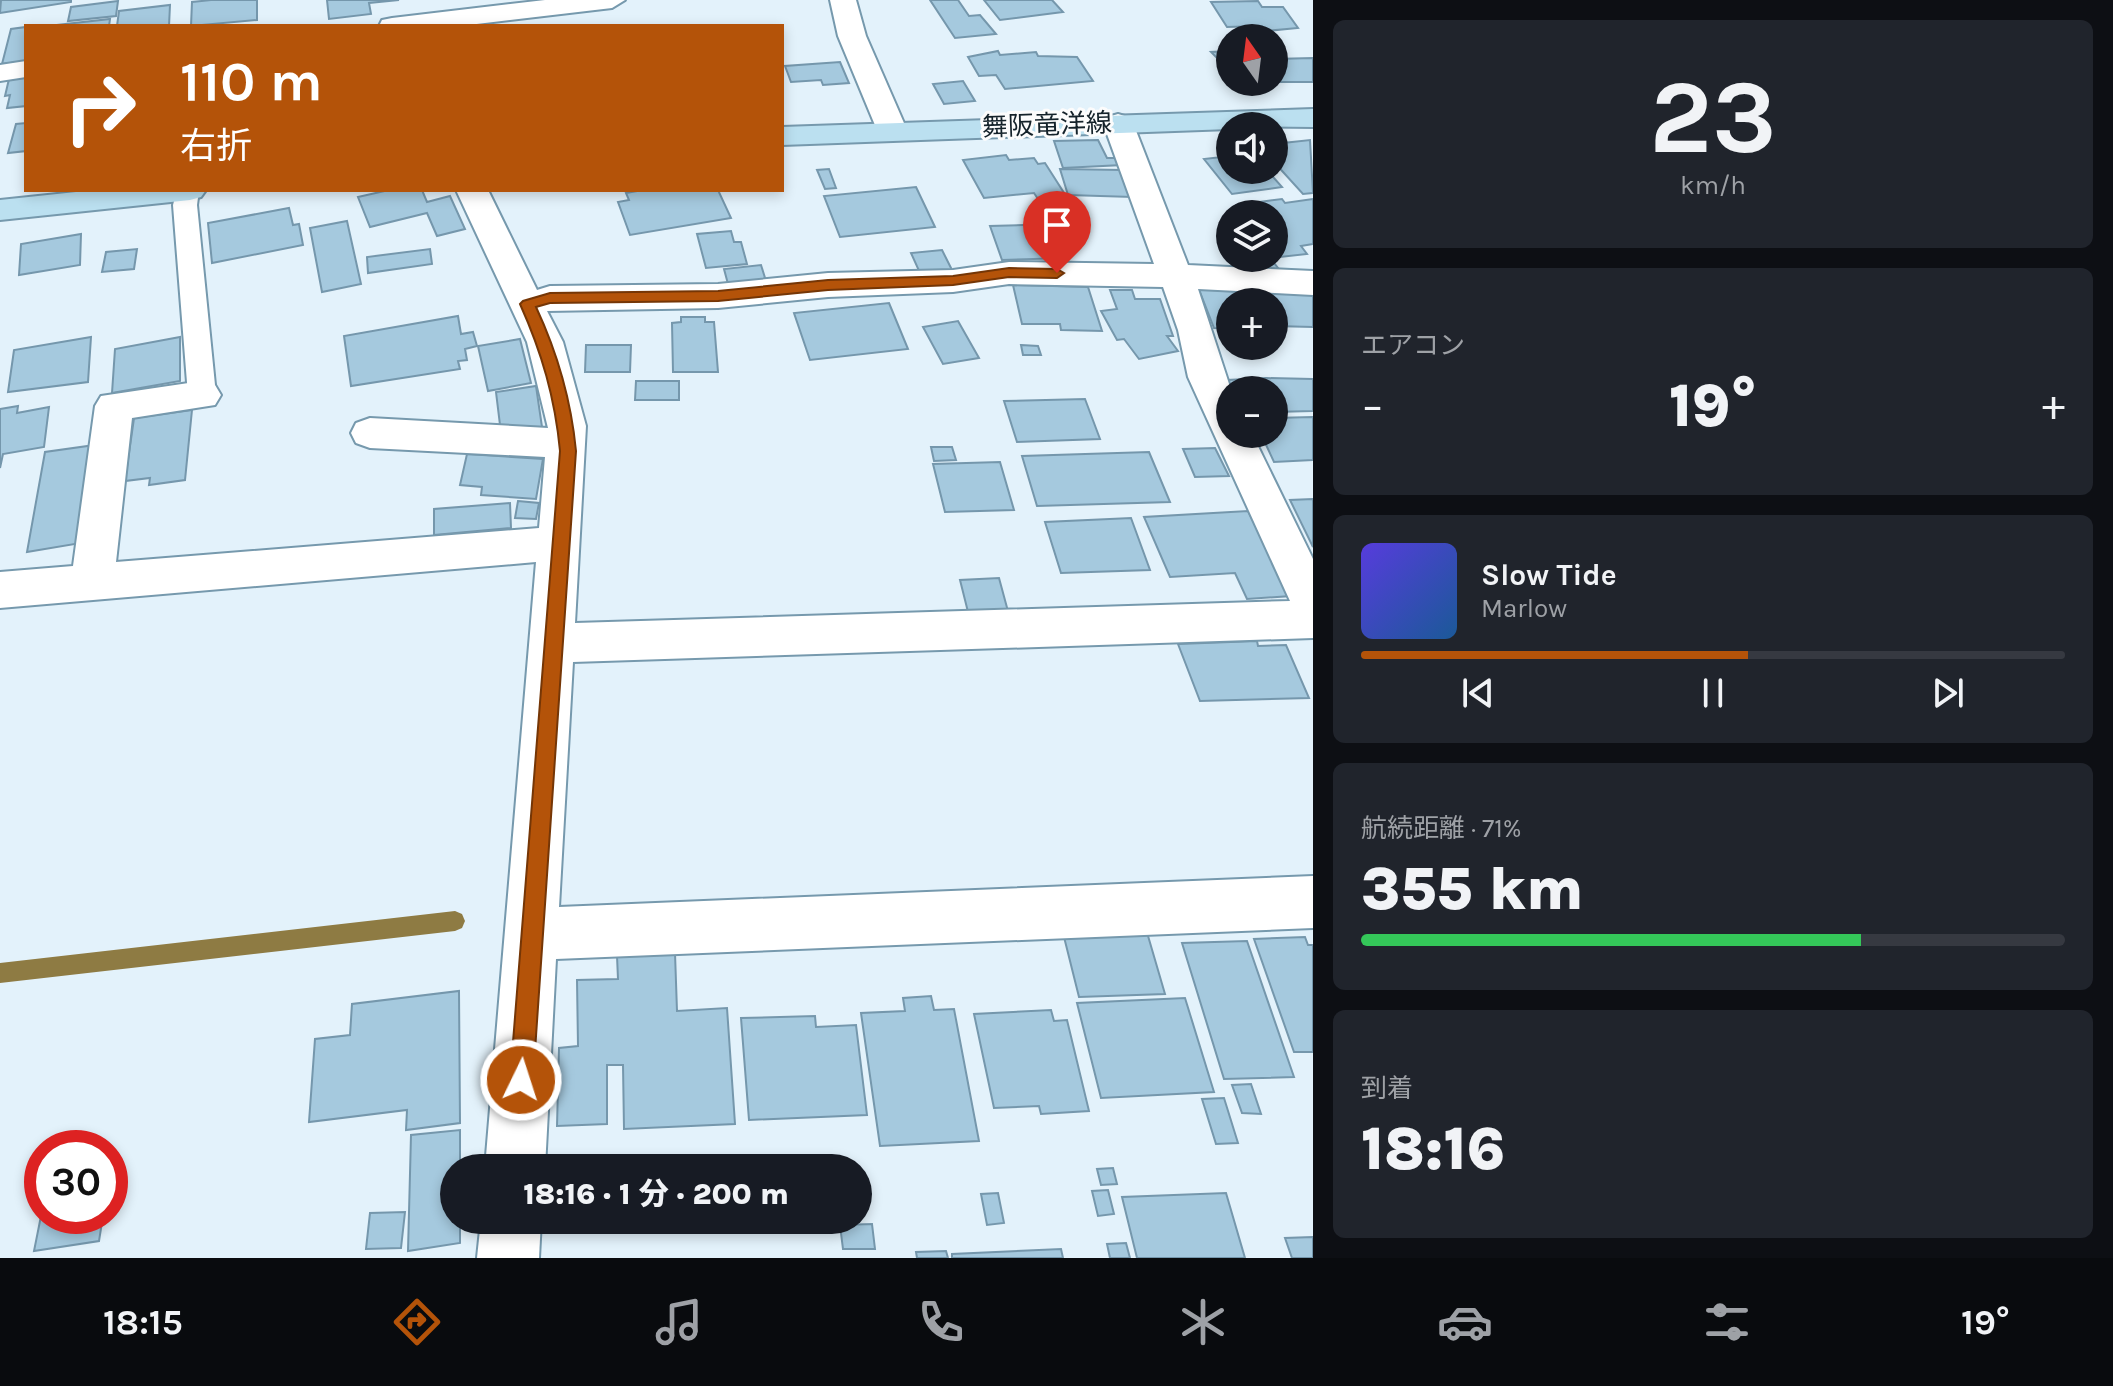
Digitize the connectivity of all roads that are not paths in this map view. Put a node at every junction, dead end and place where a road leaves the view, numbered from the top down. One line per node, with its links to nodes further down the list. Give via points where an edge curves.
1 (612, 0): 3 (street)
2 (843, 0): 8 (street, via 852,36)
3 (410, 19)
4 (24, 69): 5 (street)
5 (0, 73)
6 (1313, 118): 7 (main road, 舞阪竜洋線)
7 (1118, 123): 8 (main road, 舞阪竜洋線); 14 (street)
8 (892, 130): 9 (main road, 舞阪竜洋線)
9 (784, 136)
10 (170, 192): 13 (main road)
11 (188, 192): 17 (lane, via 185,205)
12 (473, 192): 16 (street)
13 (0, 210)
14 (1176, 276): 15 (street); 16 (street, via 1009,273 718,296 550,298); 18 (street)
15 (1313, 283)
16 (528, 304): 20 (street, via 563,402)
17 (202, 395): 23 (street, via 114,406)
18 (1216, 399)
19 (370, 433): 20 (street)
20 (568, 444): 22 (street)
21 (1239, 448): 25 (street)
22 (561, 543): 23 (street); 27 (street)
23 (92, 582): 24 (street)
24 (0, 590)
25 (1313, 604)
26 (1313, 619): 27 (street)
27 (554, 643): 29 (street)
28 (1313, 902): 29 (street)
29 (532, 934): 30 (street)
30 (516, 1154)
31 (510, 1234): 32 (street)
32 (508, 1258)

